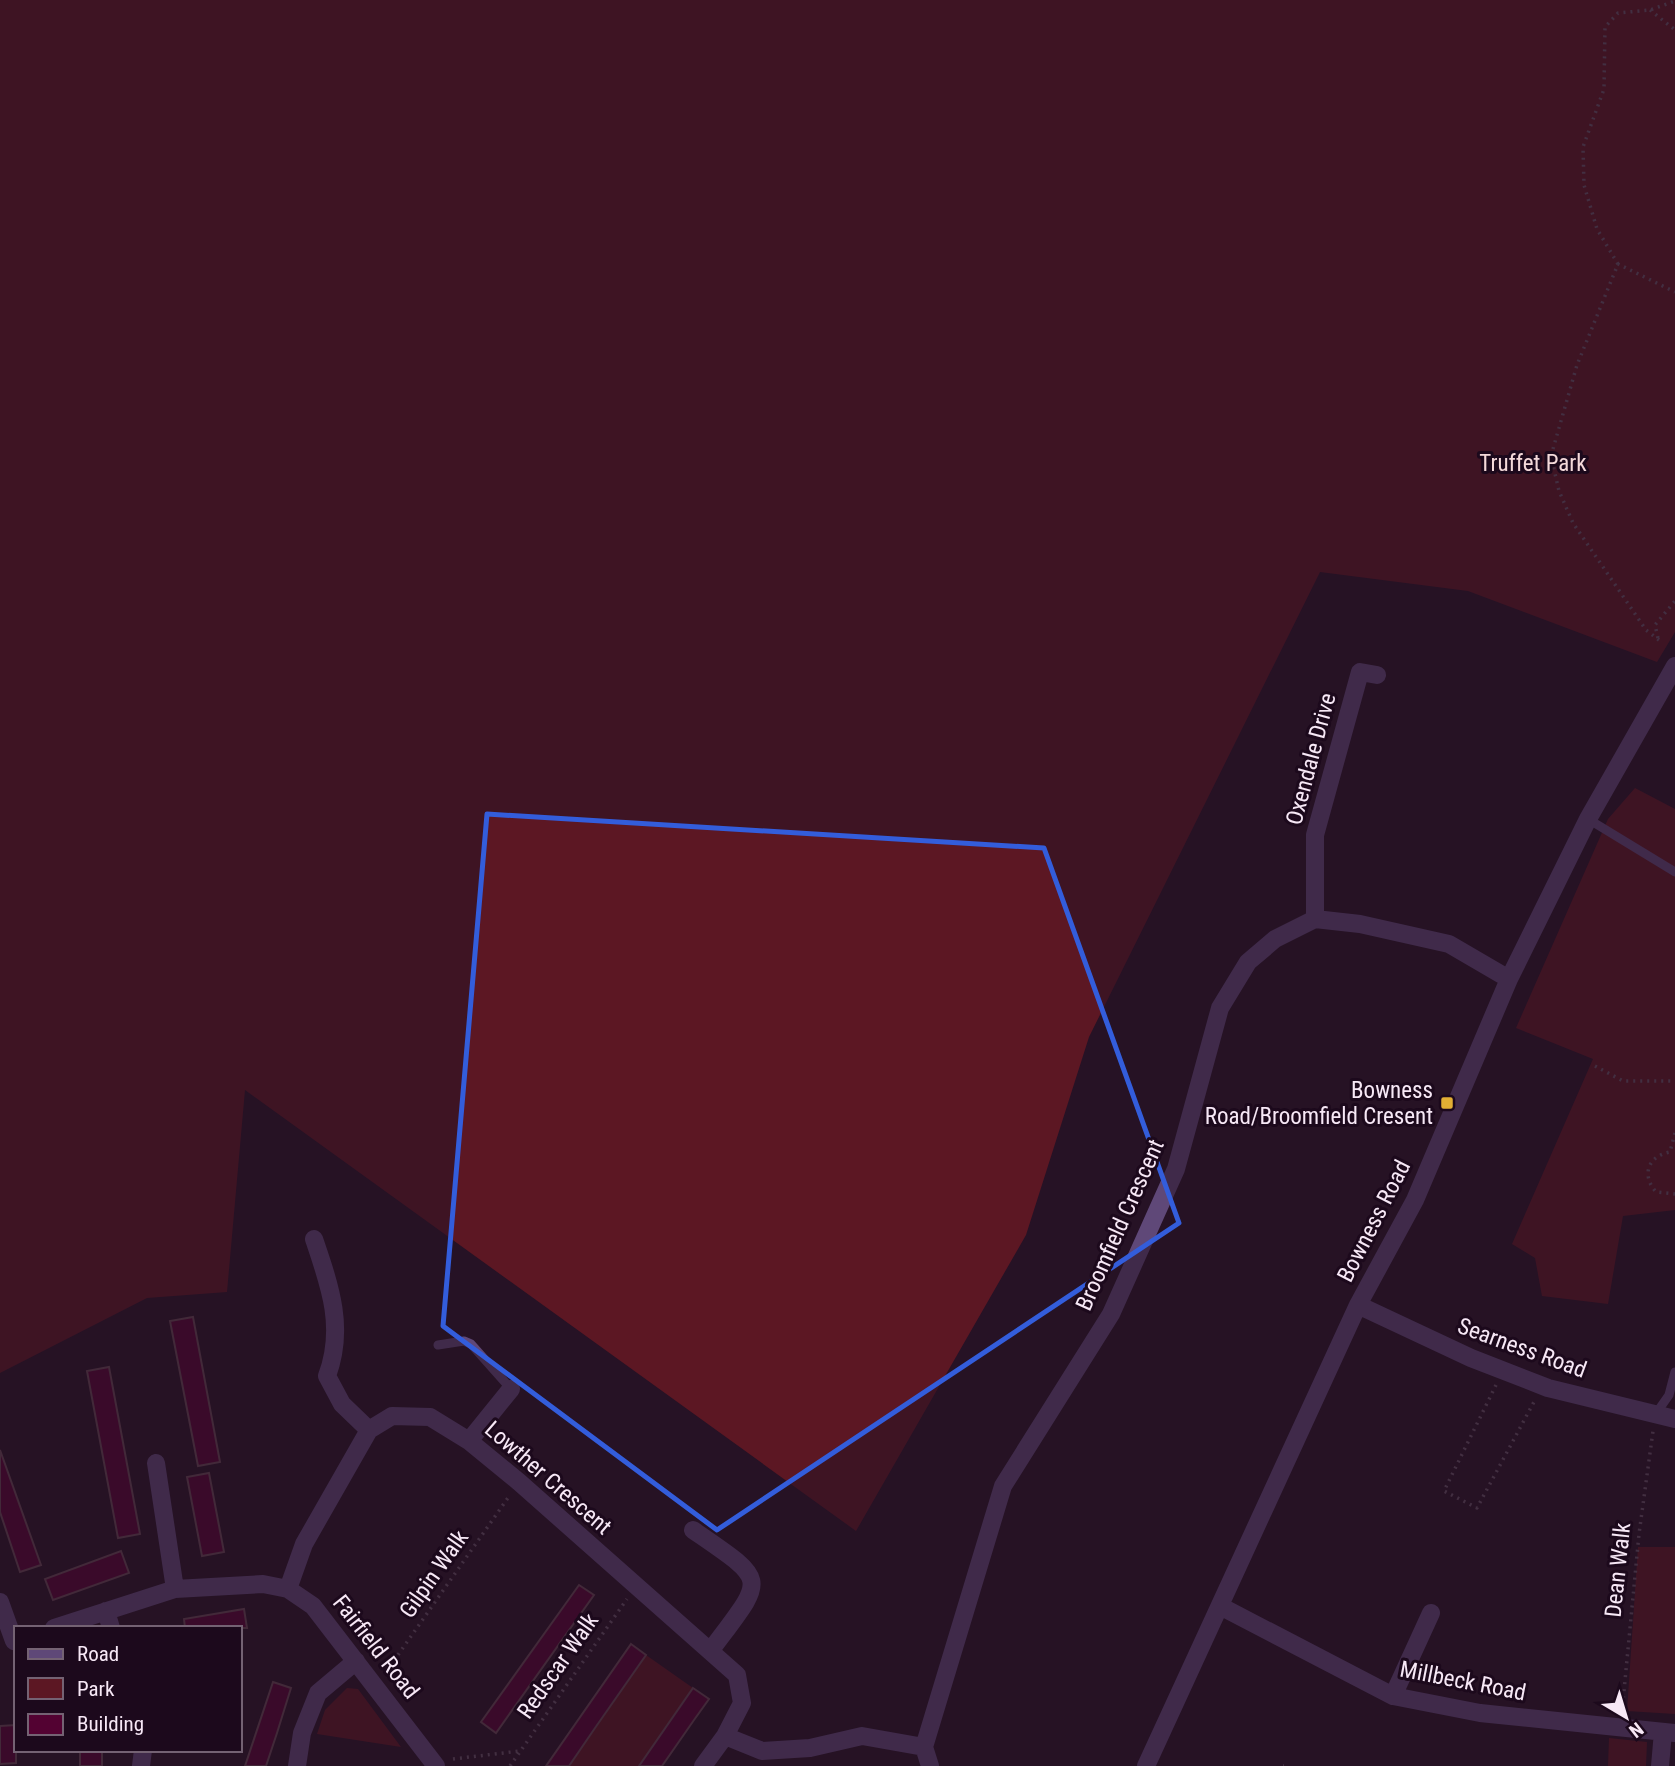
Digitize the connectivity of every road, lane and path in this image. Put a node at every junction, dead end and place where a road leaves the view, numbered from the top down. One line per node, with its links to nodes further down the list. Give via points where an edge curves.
1 (1675, 1): 2 (path)
2 (1650, 9): 3 (path); 4 (path, via 1618,13 1605,27 1604,89 1583,147 1584,185 1597,229)
3 (1675, 30)
4 (1618, 264): 5 (path); 6 (path, via 1577,365 1552,456 1559,491 1573,523 1646,630 1659,640 1655,625)
5 (1675, 292)
6 (1675, 601)
7 (1675, 666): 9 (street, Bowness Road)
8 (1377, 675): 11 (street, Oxendale Drive, via 1360,672 1315,835)
9 (1588, 819): 10 (lane); 12 (street, Bowness Road)
10 (1675, 872)
11 (1315, 919): 12 (street, via 1449,944); 48 (street, Broomfield Crescent, via 1275,939 1248,962 1220,1008 1176,1169 1111,1314 1003,1486)
12 (1509, 979): 19 (street, Bowness Road, via 1415,1200)
13 (1595, 1066): 14 (path, via 1623,1081)
14 (1675, 1081)
15 (1675, 1133): 16 (path)
16 (1672, 1152): 17 (path, via 1660,1154 1647,1171 1656,1192)
17 (1675, 1194)
18 (314, 1239): 27 (street, via 338,1335 327,1377 342,1404)
19 (1358, 1305): 21 (street, Searness Road); 36 (street, Bowness Road)
20 (438, 1345): 24 (lane, via 471,1344)
21 (1503, 1371): 23 (street, Searness Road); 23 (path, via 1444,1491 1478,1508)
22 (1675, 1372): 25 (lane, via 1669,1395)
23 (1543, 1386): 25 (street, Searness Road)
24 (512, 1389): 28 (street)
25 (1655, 1415): 26 (street, Searness Road); 45 (path, Dean Walk)
26 (1675, 1419)
27 (369, 1430): 28 (street, Lowther Crescent, via 392,1416 430,1417); 34 (street, via 304,1544)
28 (469, 1441): 30 (street, Lowther Crescent)
29 (156, 1463): 33 (street)
30 (519, 1482): 32 (street, Lowther Crescent); 43 (path, Gilpin Walk)
31 (693, 1530): 41 (street, via 744,1566 753,1579 751,1596)
32 (636, 1586): 41 (street, Lowther Crescent); 49 (path, Redscar Walk)
33 (175, 1589): 34 (street, Fairfield Road, via 263,1584); 38 (street, Fairfield Road)
34 (288, 1589): 42 (street, Fairfield Road, via 313,1606)
35 (0, 1602): 40 (street)
36 (1220, 1606): 44 (street, Millbeck Road); 55 (street, Bowness Road)
37 (1430, 1613): 44 (street)
38 (108, 1619): 39 (street, Fairfield Road)
39 (66, 1626)
40 (10, 1643)
41 (711, 1650): 47 (street, Lowther Crescent, via 737,1675 741,1703)
42 (356, 1661): 43 (street, Fairfield Road); 51 (street, via 318,1693 302,1733)
43 (377, 1685): 50 (street, Fairfield Road)
44 (1393, 1696): 45 (street, Millbeck Road, via 1480,1713)
45 (1621, 1728): 46 (street, Millbeck Road)
46 (1669, 1732): 56 (street)
47 (725, 1736): 48 (street, via 762,1751 810,1748 862,1736); 53 (street, Lowther Crescent)
48 (924, 1747): 54 (street)
49 (520, 1751): 50 (path); 52 (path, Redscar Walk)
50 (435, 1764)
51 (297, 1766)
52 (510, 1766)
53 (703, 1766)
54 (930, 1766)
55 (1146, 1766)
56 (1660, 1766)

